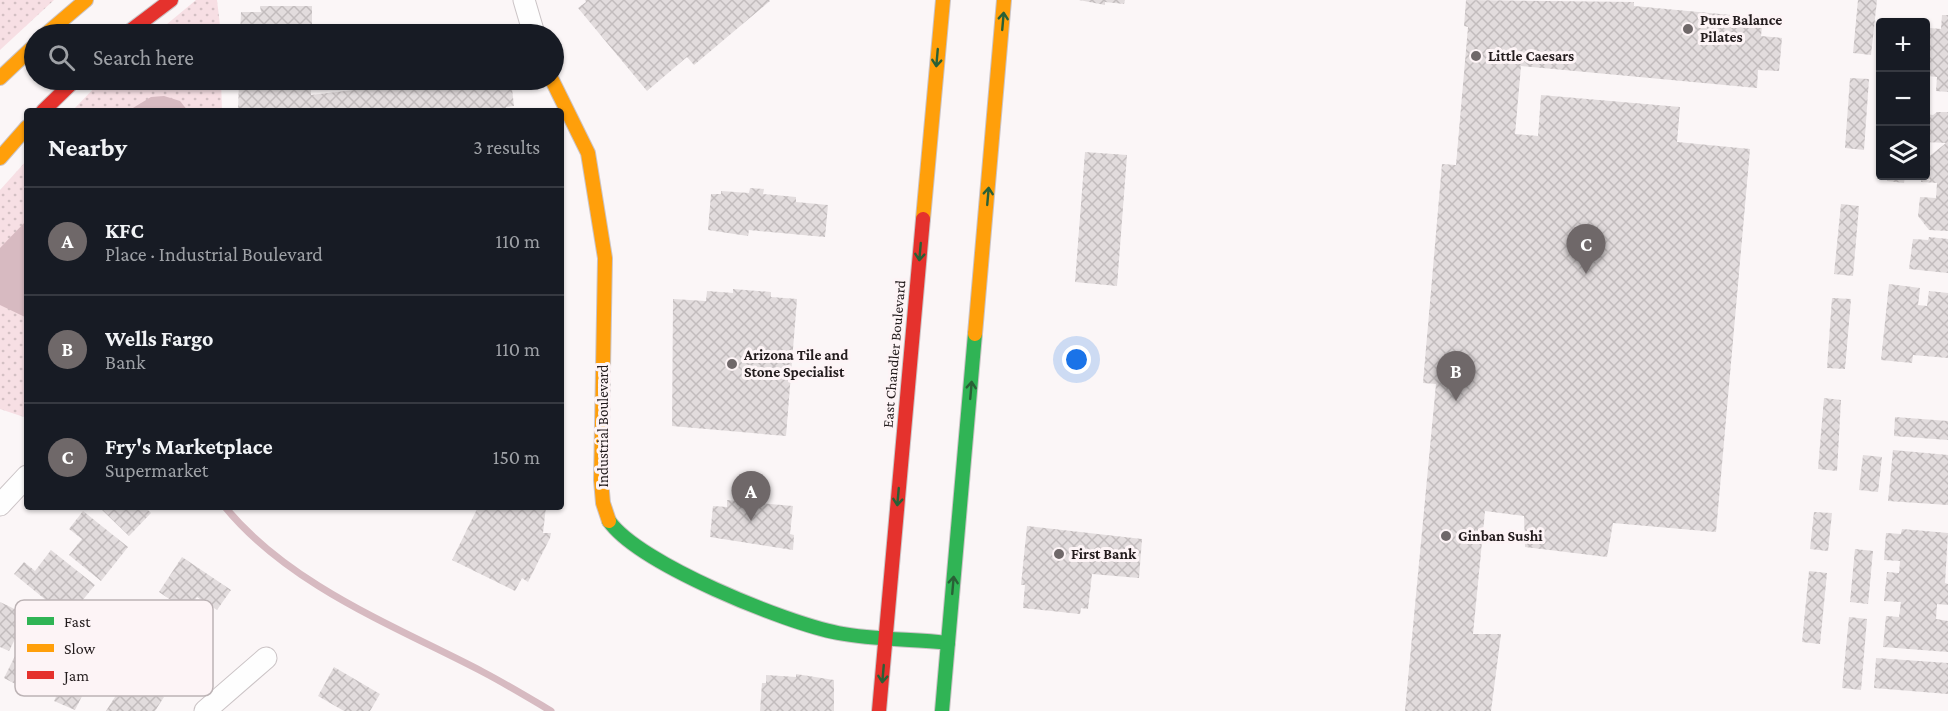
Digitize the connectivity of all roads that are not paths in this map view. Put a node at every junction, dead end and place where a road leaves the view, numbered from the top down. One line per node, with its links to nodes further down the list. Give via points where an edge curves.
1 (86, 0): 6 (main road)
2 (171, 0): 7 (main road)
3 (524, 0): 8 (street)
4 (943, 0): 18 (main road, East Chandler Boulevard, one-way to 18)
5 (1004, 0): 19 (main road, one-way to 5)
6 (58, 24)
7 (139, 24)
8 (531, 24)
9 (24, 55): 10 (main road)
10 (0, 78)
11 (65, 90): 13 (main road)
12 (557, 90): 18 (main road, Industrial Boulevard, via 588,153 601,223 605,279 601,480 604,511 612,526 629,542 670,566 794,621 836,633)
13 (46, 108)
14 (22, 132): 15 (main road)
15 (0, 158)
16 (24, 479): 17 (street)
17 (0, 505)
18 (886, 636): 19 (main road, Industrial Boulevard); 22 (main road, East Chandler Boulevard, one-way to 22)
19 (948, 643): 23 (main road)
20 (266, 658): 21 (street)
21 (205, 711)
22 (879, 711)
23 (942, 711)

